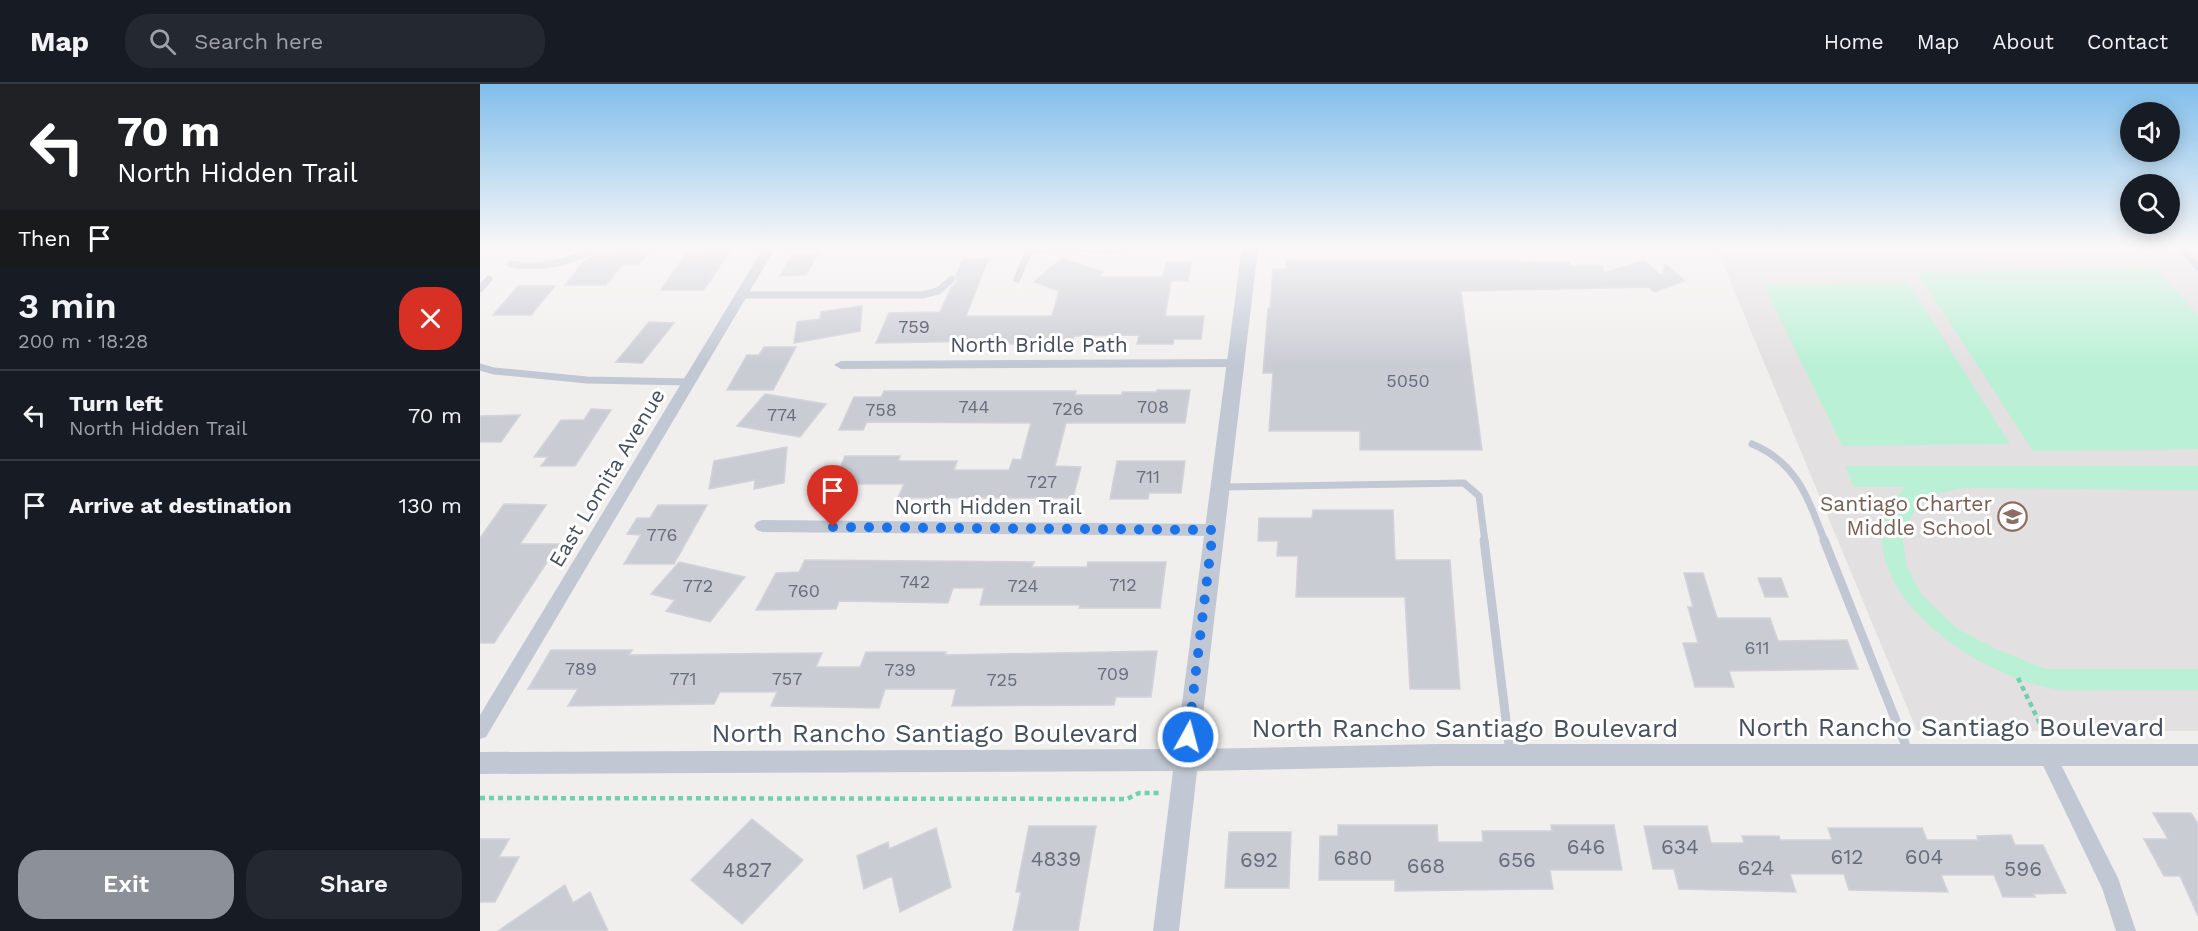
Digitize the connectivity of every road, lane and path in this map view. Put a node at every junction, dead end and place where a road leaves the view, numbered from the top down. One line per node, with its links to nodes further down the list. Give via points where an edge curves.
1 (746, 287): 4 (street, East Lomita Avenue)
2 (943, 287): 4 (lane, via 922,295)
3 (1246, 287): 5 (street)
4 (741, 295): 8 (street, East Lomita Avenue)
5 (1237, 363): 6 (street, North Bridle Path); 10 (street)
6 (841, 365)
7 (480, 367): 8 (lane, via 587,380)
8 (689, 382): 14 (street, East Lomita Avenue)
9 (1752, 444): 16 (lane, via 1769,450 1789,466 1804,489)
10 (1219, 487): 12 (street); 15 (lane, via 1464,483 1479,496)
11 (762, 526): 12 (street, North Hidden Trail)
12 (1213, 530): 19 (street)
13 (2018, 678): 17 (path)
14 (480, 731)
15 (1510, 755): 16 (street, North Rancho Santiago Boulevard); 19 (street, North Rancho Santiago Boulevard)
16 (1910, 755): 17 (street, North Rancho Santiago Boulevard)
17 (2051, 755): 18 (street, North Rancho Santiago Boulevard); 24 (street, via 2111,885)
18 (2198, 755)
19 (1185, 760): 20 (street, North Rancho Santiago Boulevard); 21 (street)
20 (480, 763)
21 (1182, 792): 22 (path, via 1139,793 1127,800); 23 (street)
22 (480, 798)
23 (1166, 931)
24 (2126, 931)

